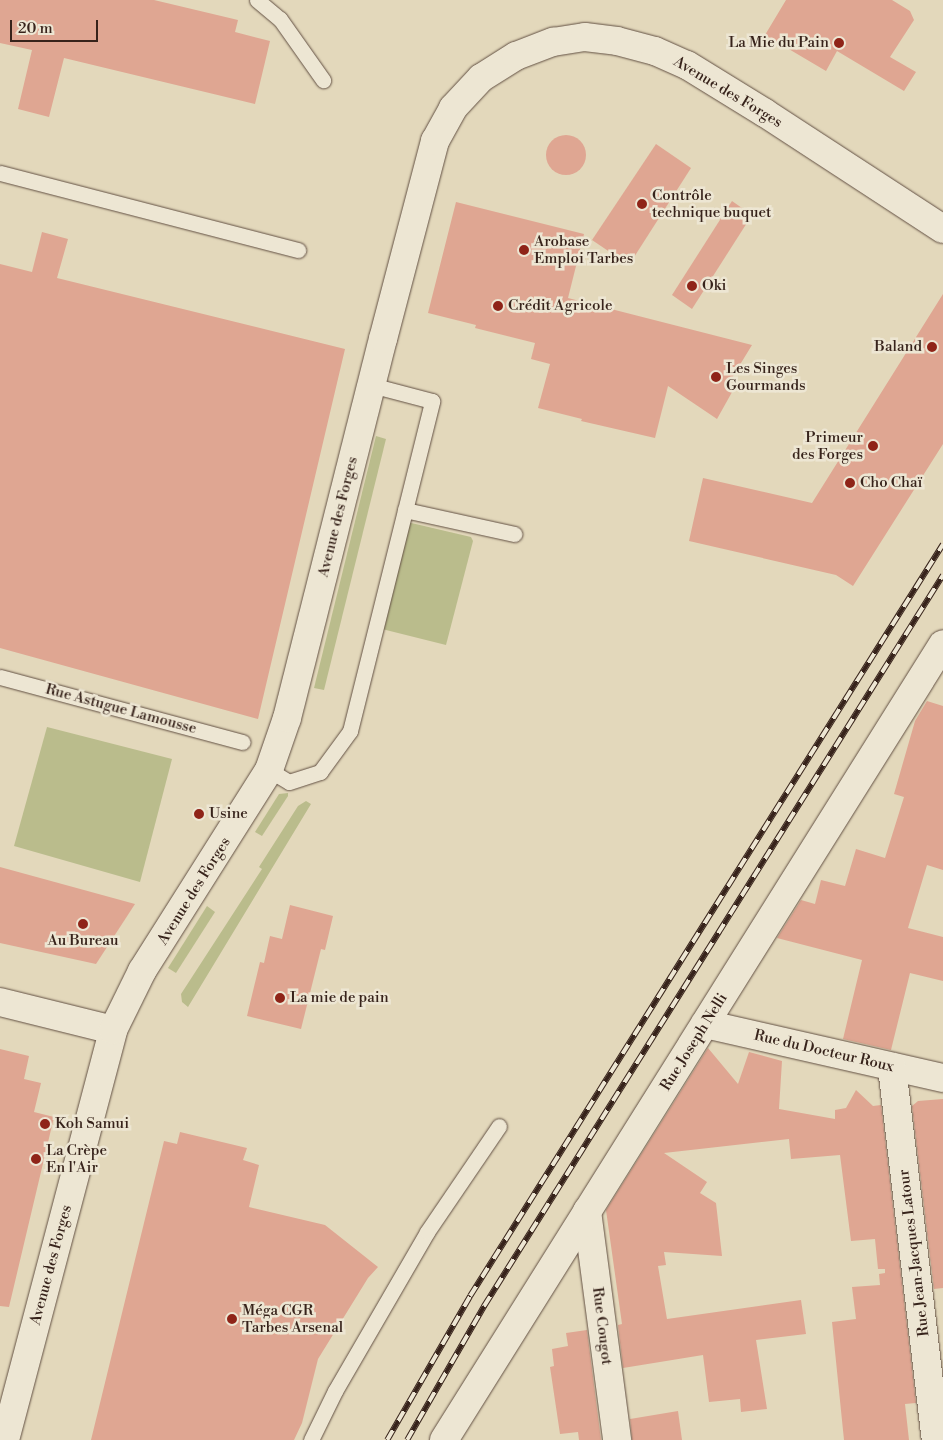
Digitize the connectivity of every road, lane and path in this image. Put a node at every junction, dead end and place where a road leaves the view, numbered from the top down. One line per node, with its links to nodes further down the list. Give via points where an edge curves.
1 (258, 0): 2 (lane, via 280,19)
2 (323, 80)
3 (0, 172): 5 (lane)
4 (943, 229): 6 (street, Avenue des Forges, via 688,65 655,51 617,41 585,37 554,42 516,56 481,78 453,108 435,142)
5 (298, 250)
6 (371, 385): 7 (lane, via 432,401); 12 (street, Avenue des Forges, via 287,718)
7 (405, 510): 8 (lane); 12 (lane, via 350,731 320,772 289,782)
8 (514, 534)
9 (943, 644): 14 (street, Rue Joseph Nelli)
10 (0, 677): 11 (lane, Rue Astugue Lamousse)
11 (242, 742)
12 (269, 770): 15 (street, Avenue des Forges, via 142,971)
13 (0, 1002): 15 (street)
14 (705, 1024): 16 (street, Rue du Docteur Roux); 19 (street, Rue Joseph Nelli)
15 (112, 1030): 20 (street, Avenue des Forges)
16 (892, 1066): 17 (street, Rue du Docteur Roux); 24 (street, Rue Jean-Jacques Latour)
17 (943, 1078)
18 (499, 1126): 21 (lane, via 427,1232 335,1391)
19 (588, 1212): 22 (street, Rue Joseph Nelli); 23 (street, Rue Cougot)
20 (5, 1440)
21 (311, 1440)
22 (444, 1440)
23 (617, 1440)
24 (936, 1440)

